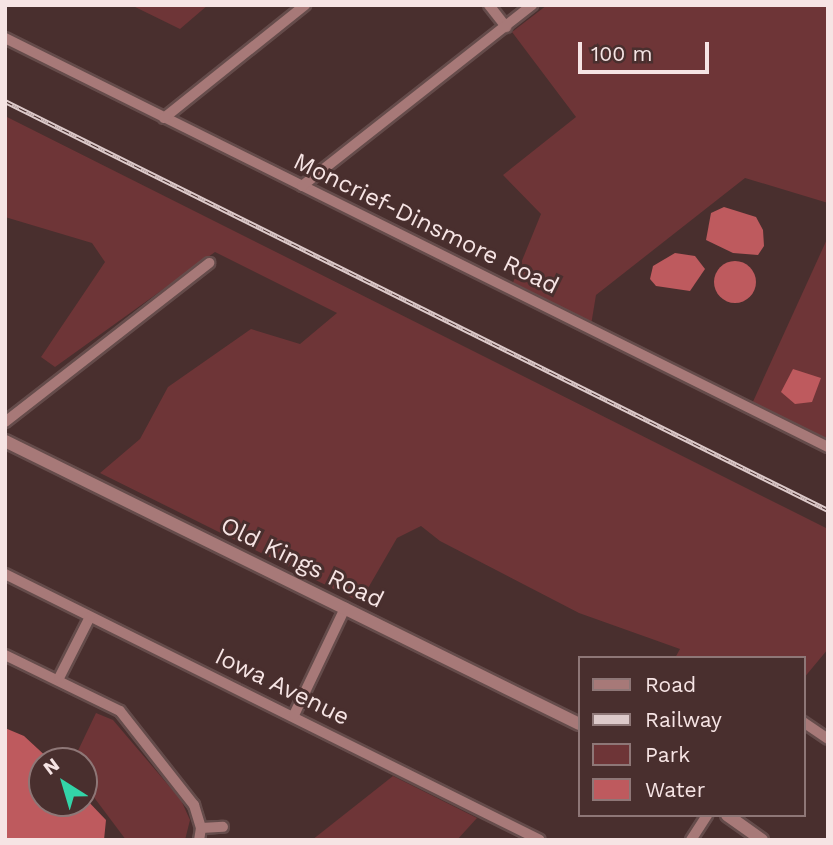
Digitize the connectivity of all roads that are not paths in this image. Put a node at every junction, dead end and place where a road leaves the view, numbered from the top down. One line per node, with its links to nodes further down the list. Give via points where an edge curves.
1 (305, 5): 6 (street)
2 (489, 5): 4 (street)
3 (533, 5): 4 (street)
4 (506, 27): 7 (street)
5 (5, 38): 6 (street, Moncrief-Dinsmore Road)
6 (164, 118): 7 (street, Moncrief-Dinsmore Road)
7 (302, 186): 11 (street, Moncrief-Dinsmore Road)
8 (209, 263): 9 (street)
9 (5, 422)
10 (5, 441): 13 (street, Old Kings Road)
11 (828, 447)
12 (5, 574): 14 (street, Iowa Avenue)
13 (345, 608): 17 (street); 19 (street, Old Kings Road)
14 (90, 617): 16 (street); 17 (street, Iowa Avenue)
15 (5, 655): 16 (street)
16 (59, 678): 24 (street, via 101,699 133,724 194,805)
17 (294, 715): 26 (street, Iowa Avenue)
18 (805, 723): 20 (street)
19 (578, 724)
20 (828, 739)
21 (706, 817): 27 (street)
22 (730, 817): 28 (street)
23 (223, 827): 24 (street)
24 (201, 828): 25 (street)
25 (199, 840)
26 (540, 840)
27 (691, 840)
28 (762, 840)

